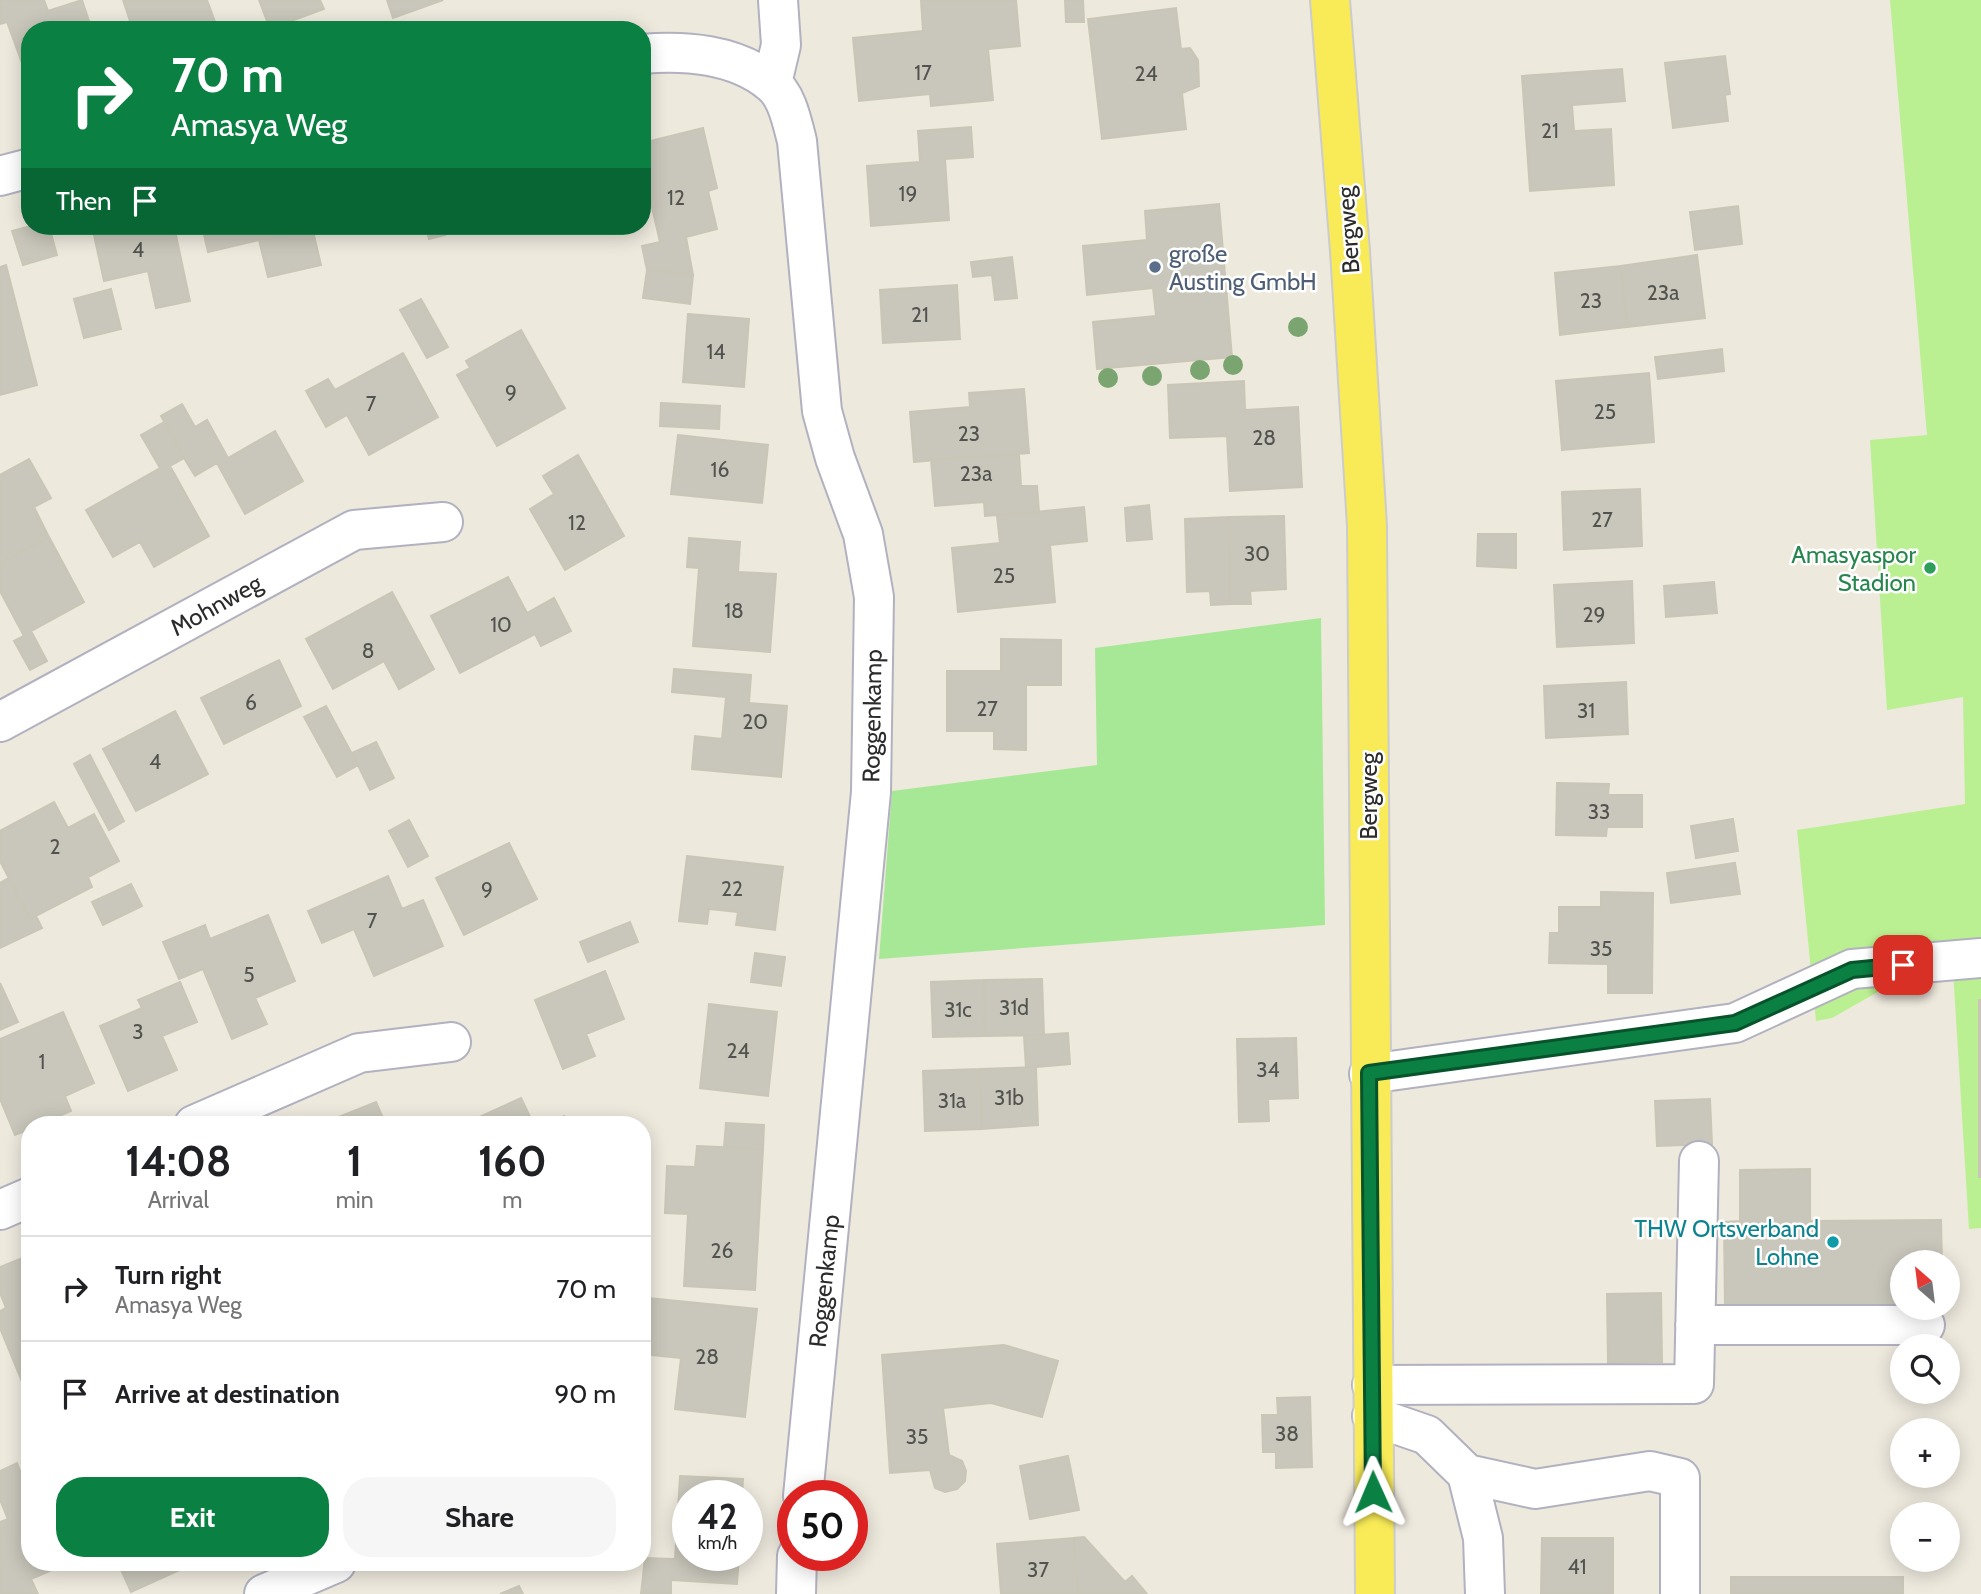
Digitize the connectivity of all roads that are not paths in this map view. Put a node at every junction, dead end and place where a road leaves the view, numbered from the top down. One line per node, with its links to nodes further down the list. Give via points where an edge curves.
1 (778, 0): 4 (street, via 781,46)
2 (1331, 0): 11 (main road, Bergweg, via 1367,526)
3 (651, 53): 4 (street, via 672,51 726,59)
4 (772, 83): 20 (street, Roggenkamp, via 789,111 797,141 822,411 863,534 874,597 871,792)
5 (21, 170): 6 (street)
6 (0, 176)
7 (443, 522): 8 (street, Mohnweg, via 354,530)
8 (0, 722)
9 (1981, 958): 11 (street, via 1852,970 1735,1023)
10 (451, 1042): 12 (street, via 359,1053)
11 (1369, 1073): 18 (main road, Bergweg)
12 (215, 1116)
13 (1699, 1161): 16 (street)
14 (21, 1201): 15 (street)
15 (0, 1210)
16 (1695, 1325): 17 (street); 18 (street, via 1694,1384)
17 (1925, 1325)
18 (1372, 1400): 19 (street, via 1427,1435); 25 (main road, Bergweg)
19 (1467, 1474): 26 (street, via 1483,1538); 27 (street, via 1535,1489 1650,1471 1680,1478)
20 (805, 1480)
21 (317, 1571): 23 (street)
22 (797, 1571): 24 (street)
23 (264, 1594)
24 (796, 1594)
25 (1375, 1594)
26 (1485, 1594)
27 (1680, 1594)

